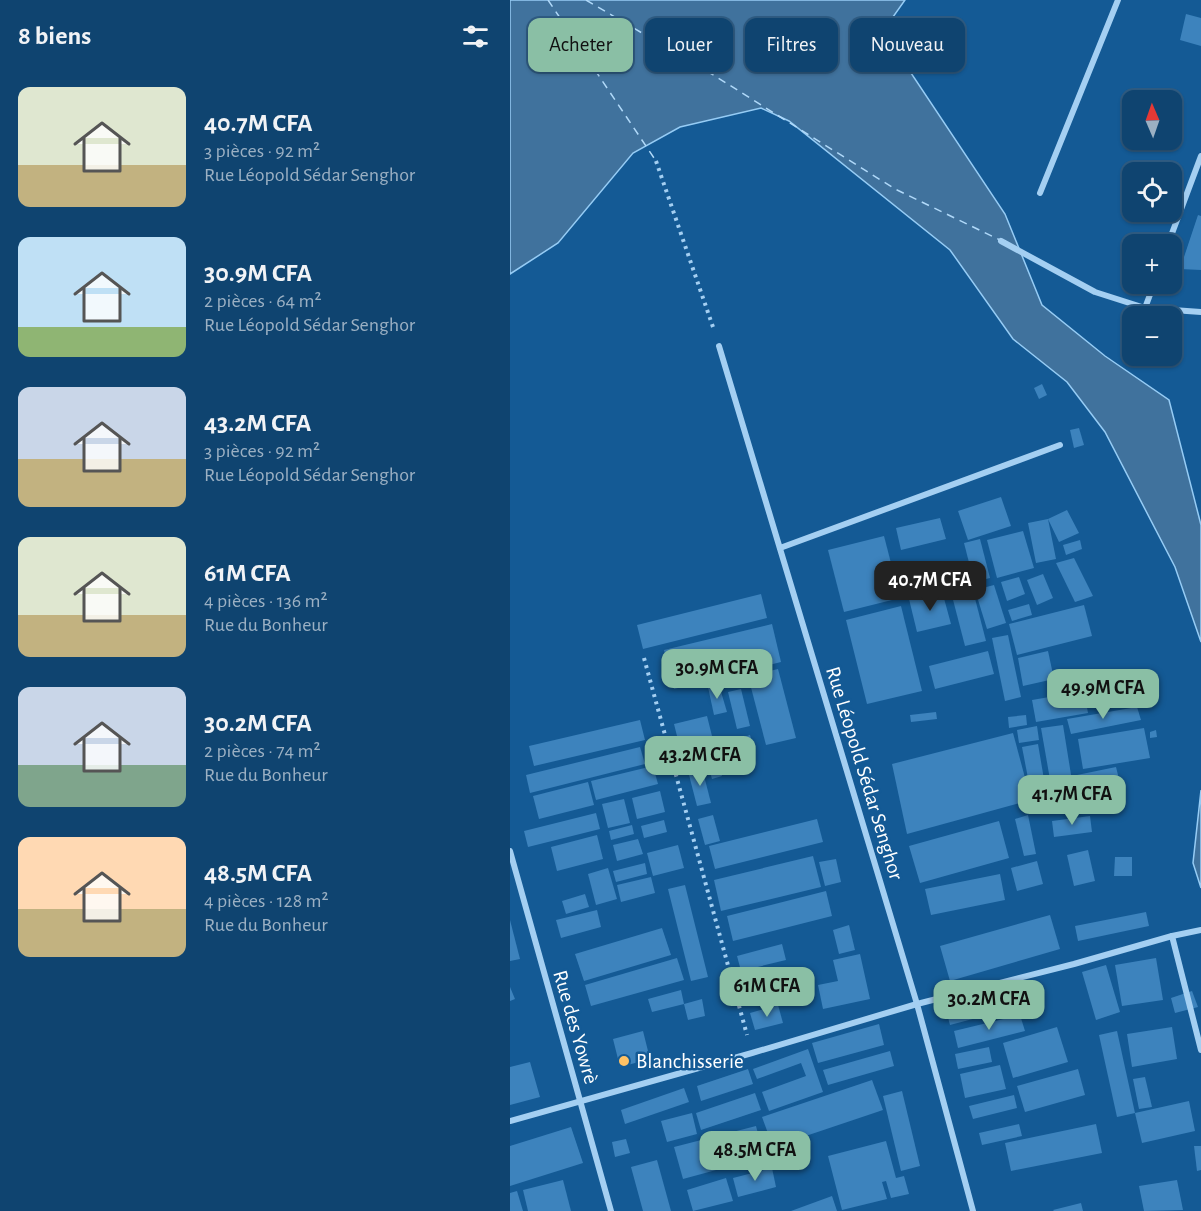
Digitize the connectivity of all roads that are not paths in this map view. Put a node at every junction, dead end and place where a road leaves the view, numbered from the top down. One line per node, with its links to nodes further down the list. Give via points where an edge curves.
1 (1118, 0): 3 (street)
2 (1201, 156): 4 (street)
3 (1040, 193)
4 (1172, 234)
5 (1001, 241): 6 (street, via 1095,292)
6 (1139, 306)
7 (1182, 311): 8 (street)
8 (1201, 312)
9 (719, 346): 11 (street, Rue Léopold Sédar Senghor)
10 (1060, 445): 11 (street)
11 (780, 548): 15 (street, Rue Léopold Sédar Senghor)
12 (510, 851): 17 (street, Rue des Yowrè)
13 (1201, 930): 14 (street)
14 (1172, 936): 15 (street); 16 (street)
15 (917, 1004): 17 (street); 20 (street, Rue Léopold Sédar Senghor)
16 (1201, 1050)
17 (580, 1102): 18 (street); 19 (street, Rue des Yowrè)
18 (510, 1121)
19 (611, 1211)
20 (973, 1211)

